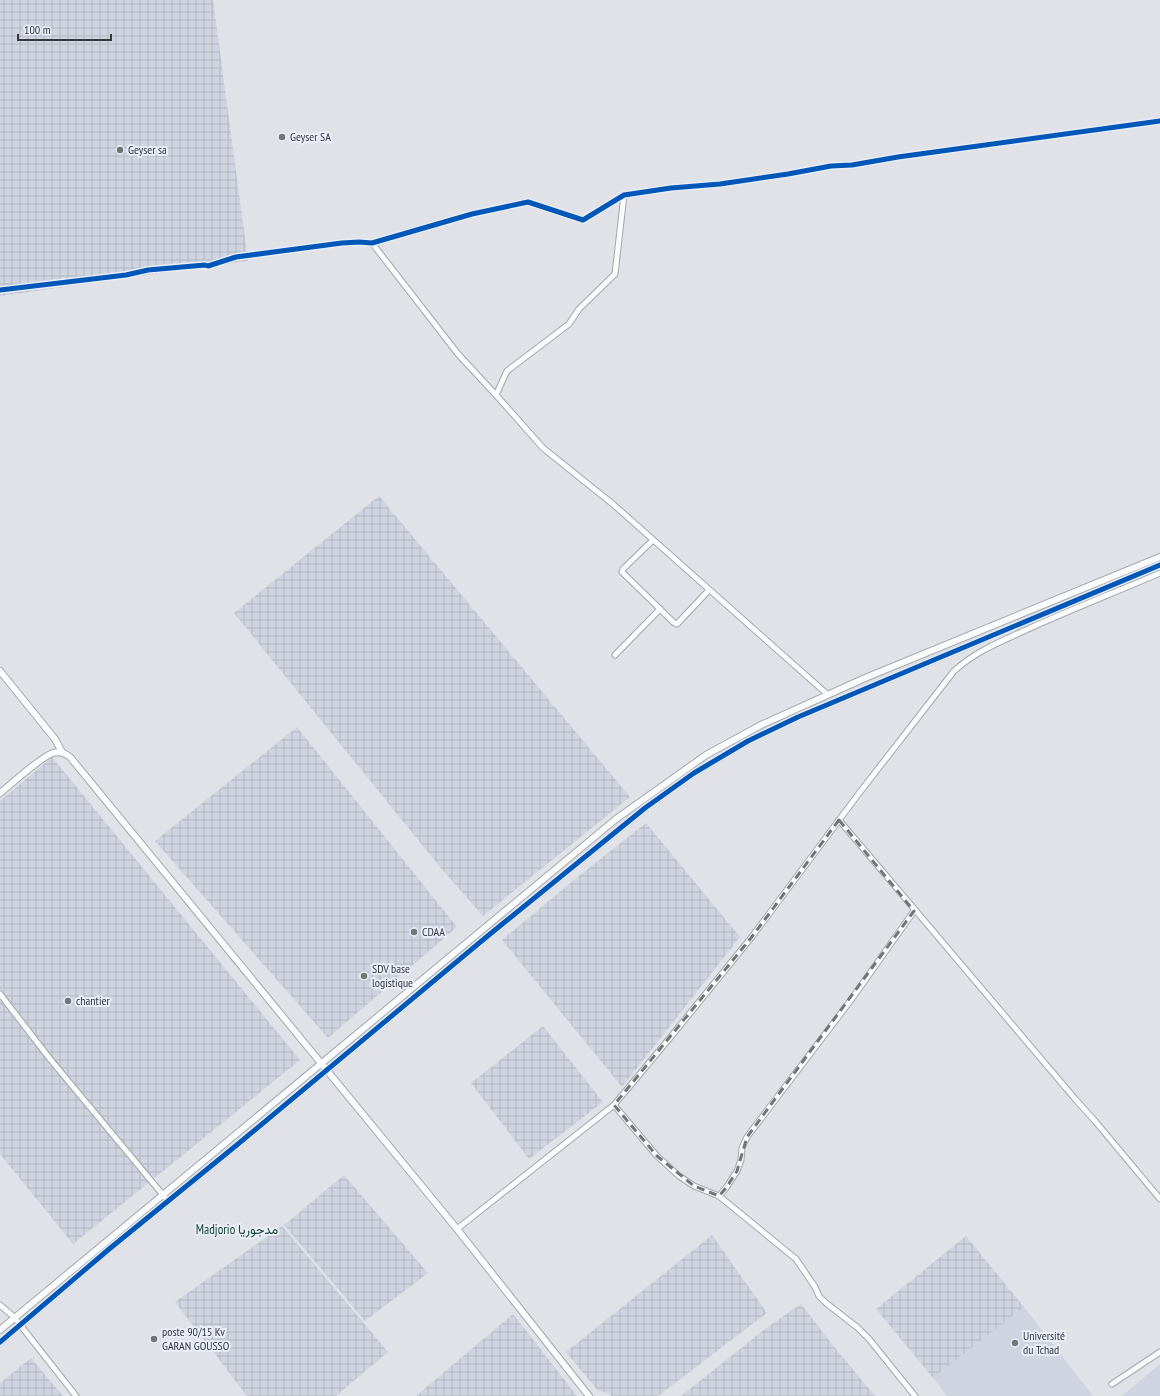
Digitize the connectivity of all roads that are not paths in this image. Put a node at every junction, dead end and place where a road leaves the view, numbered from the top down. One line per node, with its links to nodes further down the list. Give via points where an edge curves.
1 (1160, 121): 2 (street, via 831,166 720,184)
2 (624, 195): 3 (street, via 583,220 528,202 472,214); 5 (street, via 615,274 579,309 569,324 507,370)
3 (372, 243): 4 (street, via 342,243 236,257 208,266 148,270 126,275); 5 (street, via 458,354)
4 (0, 290)
5 (496, 394): 6 (street, via 543,448)
6 (653, 540): 10 (street); 11 (street, via 622,572)
7 (1160, 557): 14 (street)
8 (1160, 565): 21 (street, via 798,716 748,741 694,773 621,827)
9 (1160, 573): 17 (street, via 1052,618 966,660 944,682)
10 (710, 590): 11 (street, via 676,624); 14 (street)
11 (660, 609): 12 (street)
12 (615, 655)
13 (0, 671): 15 (street, via 55,739)
14 (827, 694): 20 (street, via 706,754 639,801)
15 (62, 752): 16 (street, via 52,753 43,758); 20 (street, via 85,773)
16 (0, 794)
17 (839, 820): 18 (street); 22 (street, via 751,938)
18 (914, 911): 24 (street, via 851,1000 747,1137 737,1171); 25 (street)
19 (0, 994): 23 (street)
20 (322, 1063): 21 (street); 23 (street)
21 (328, 1069): 26 (street); 27 (street)
22 (614, 1105): 24 (street, via 679,1176 694,1186); 27 (street)
23 (163, 1194): 26 (street); 29 (street)
24 (719, 1196): 37 (street, via 796,1259 819,1296 869,1339)
25 (1160, 1199)
26 (168, 1201): 30 (street)
27 (457, 1228): 36 (street)
28 (0, 1305): 29 (street)
29 (14, 1317): 30 (street); 31 (street)
30 (20, 1324): 32 (street); 35 (street)
31 (0, 1330)
32 (0, 1342)
33 (1160, 1352): 34 (street)
34 (1112, 1384)
35 (76, 1396)
36 (589, 1396)
37 (915, 1396)

